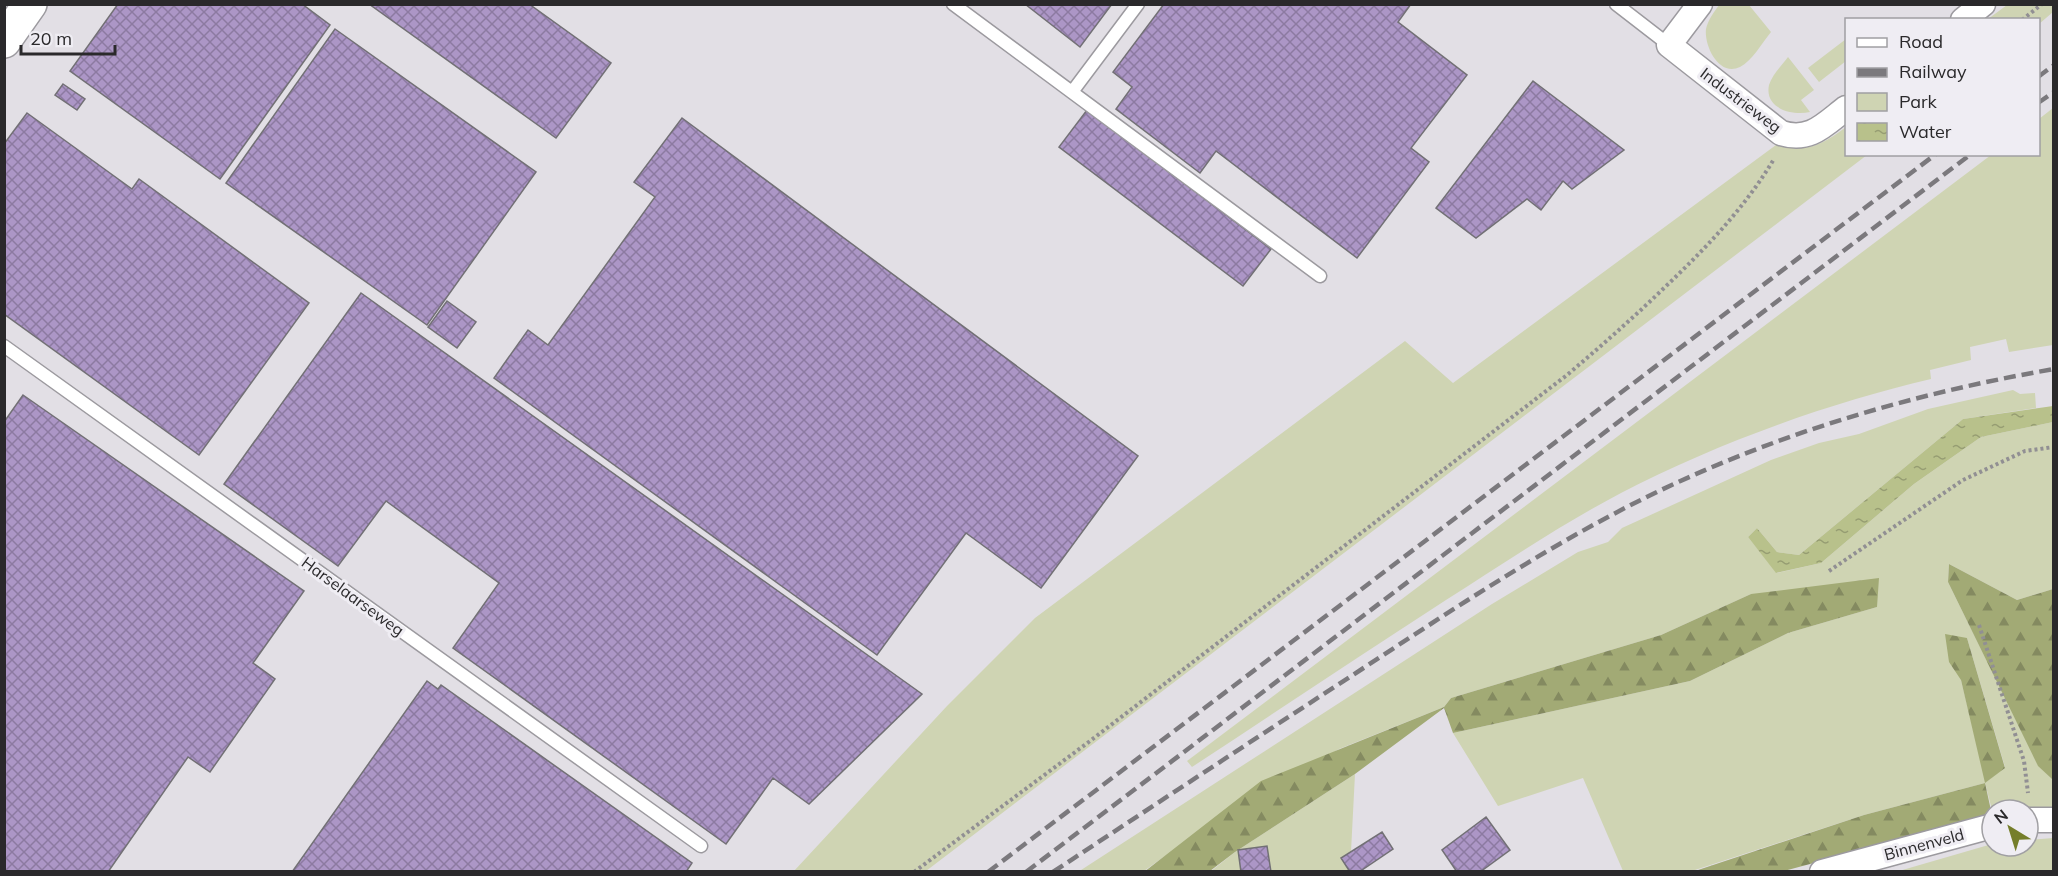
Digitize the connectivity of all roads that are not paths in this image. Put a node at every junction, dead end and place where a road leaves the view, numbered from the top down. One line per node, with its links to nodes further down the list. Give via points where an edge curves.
1 (30, 4): 8 (street)
2 (953, 4): 10 (lane)
3 (1138, 4): 10 (lane)
4 (1616, 4): 9 (lane, Industrieweg)
5 (1700, 4): 9 (street)
6 (1983, 4): 7 (street)
7 (1966, 18)
8 (4, 41)
9 (1669, 45): 11 (street, Industrieweg, via 1781,133 1804,136)
10 (1072, 92): 12 (lane)
11 (1845, 109)
12 (1320, 276)
13 (4, 346): 15 (lane, Harselaarseweg)
14 (1980, 829): 16 (street, Binnenveld)
15 (701, 846)
16 (1822, 872)

